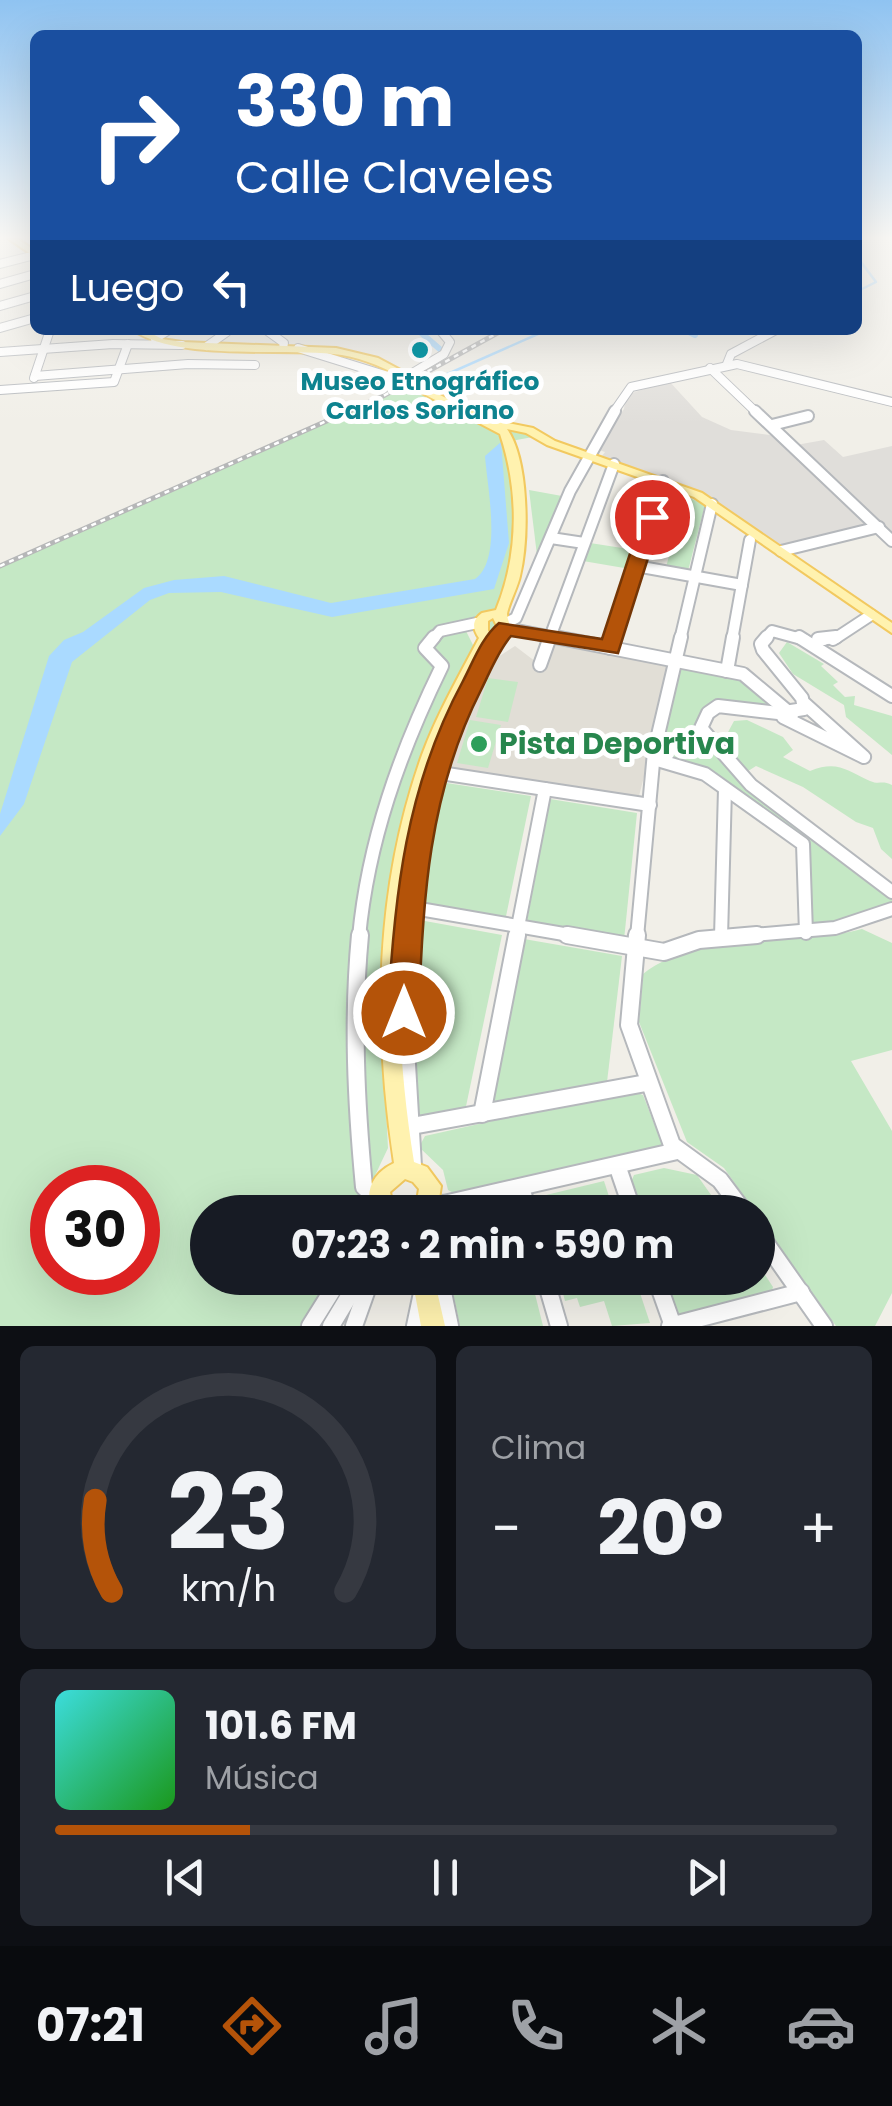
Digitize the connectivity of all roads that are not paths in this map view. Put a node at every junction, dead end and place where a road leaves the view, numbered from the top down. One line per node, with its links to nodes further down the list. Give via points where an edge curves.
1 (30, 319): 2 (street)
2 (0, 328)
3 (49, 335): 14 (street)
4 (147, 335): 10 (main road)
5 (161, 335): 10 (street)
6 (224, 335): 13 (street)
7 (274, 335): 15 (street)
8 (444, 335): 16 (street, via 450,342 444,354 401,380)
9 (767, 335): 19 (street, via 731,354)
10 (155, 339): 12 (main road)
11 (128, 344): 12 (street); 14 (street); 22 (street)
12 (187, 346): 13 (main road); 18 (street)
13 (207, 346): 15 (main road)
14 (45, 348): 17 (street); 23 (street)
15 (284, 348): 16 (main road)
16 (298, 348): 29 (main road, bridge, via 351,354 403,374)
17 (0, 352)
18 (188, 364): 20 (street); 22 (street)
19 (732, 364): 21 (street); 26 (street)
20 (255, 365)
21 (710, 368): 28 (street); 31 (street, via 631,387)
22 (119, 370): 23 (street); 24 (street, via 114,382)
23 (35, 376): 24 (street)
24 (31, 388): 25 (street)
25 (0, 390)
26 (892, 402)
27 (808, 416): 28 (street)
28 (772, 425): 36 (street)
29 (509, 433): 30 (main road); 32 (main road)
30 (529, 440): 31 (main road); 32 (main road)
31 (585, 454): 33 (main road); 37 (street)
32 (512, 455): 42 (main road)
33 (614, 464): 34 (main road); 40 (street)
34 (663, 481): 35 (main road); 44 (street)
35 (712, 504): 41 (main road); 45 (street)
36 (879, 528): 39 (street); 41 (street)
37 (550, 538): 40 (street); 43 (street)
38 (750, 540): 46 (street)
39 (892, 541)
40 (584, 544): 51 (street)
41 (780, 551): 47 (main road)
42 (519, 560): 43 (street); 48 (main road)
43 (540, 563): 48 (street, via 516,618)
44 (636, 566): 45 (street); 52 (street)
45 (694, 576): 46 (street); 53 (street)
46 (742, 585): 55 (street)
47 (871, 614): 49 (main road); 50 (street, via 831,641)
48 (496, 627): 51 (street); 60 (street); 76 (main road, via 428,756 399,871 390,1018); 78 (street, via 440,631 425,648 442,666 398,756 362,896 354,1079)
49 (892, 629)
50 (783, 632): 56 (street, via 826,648); 57 (street, via 768,634 763,650)
51 (551, 637): 52 (street); 54 (street)
52 (610, 648): 53 (street)
53 (674, 660): 55 (street); 59 (street)
54 (540, 666)
55 (727, 671): 58 (street, via 743,674)
56 (892, 696)
57 (805, 704): 58 (street); 58 (street, via 864,757)
58 (786, 715): 64 (street, via 726,704 708,713 701,728 751,786)
59 (654, 759): 62 (street, via 704,774); 63 (street)
60 (434, 772): 61 (street); 65 (street)
61 (545, 789): 63 (street); 67 (street)
62 (725, 790): 68 (street, via 803,844); 69 (street)
63 (650, 805): 70 (street)
64 (892, 892)
65 (408, 907): 67 (street); 73 (street, via 404,1013)
66 (892, 908): 68 (street)
67 (518, 927): 70 (street); 72 (street)
68 (806, 933): 69 (street)
69 (722, 938): 70 (street, via 664,952)
70 (637, 948): 71 (street, via 628,1026)
71 (646, 1083): 72 (street); 74 (street)
72 (482, 1114): 73 (street)
73 (412, 1126): 76 (street)
74 (677, 1151): 75 (street); 84 (street)
75 (616, 1165): 77 (street); 83 (street)
76 (409, 1170): 79 (main road, via 385,1179); 80 (main road, via 430,1186)
77 (520, 1187): 81 (street); 82 (street)
78 (370, 1195)
79 (382, 1195)
80 (429, 1195)
81 (488, 1195)
82 (523, 1195)
83 (627, 1195)
84 (731, 1195)
85 (775, 1256): 86 (street)
86 (801, 1292): 102 (street); 103 (street)
87 (329, 1295): 95 (street)
88 (350, 1295): 96 (street)
89 (367, 1295): 97 (street)
90 (424, 1295): 98 (street)
91 (430, 1295): 99 (main road)
92 (436, 1295): 100 (street)
93 (551, 1295): 101 (street)
94 (662, 1295): 102 (street)
95 (310, 1326)
96 (331, 1326)
97 (354, 1326)
98 (415, 1326)
99 (432, 1326)
100 (450, 1326)
101 (559, 1326)
102 (672, 1326)
103 (824, 1326)

